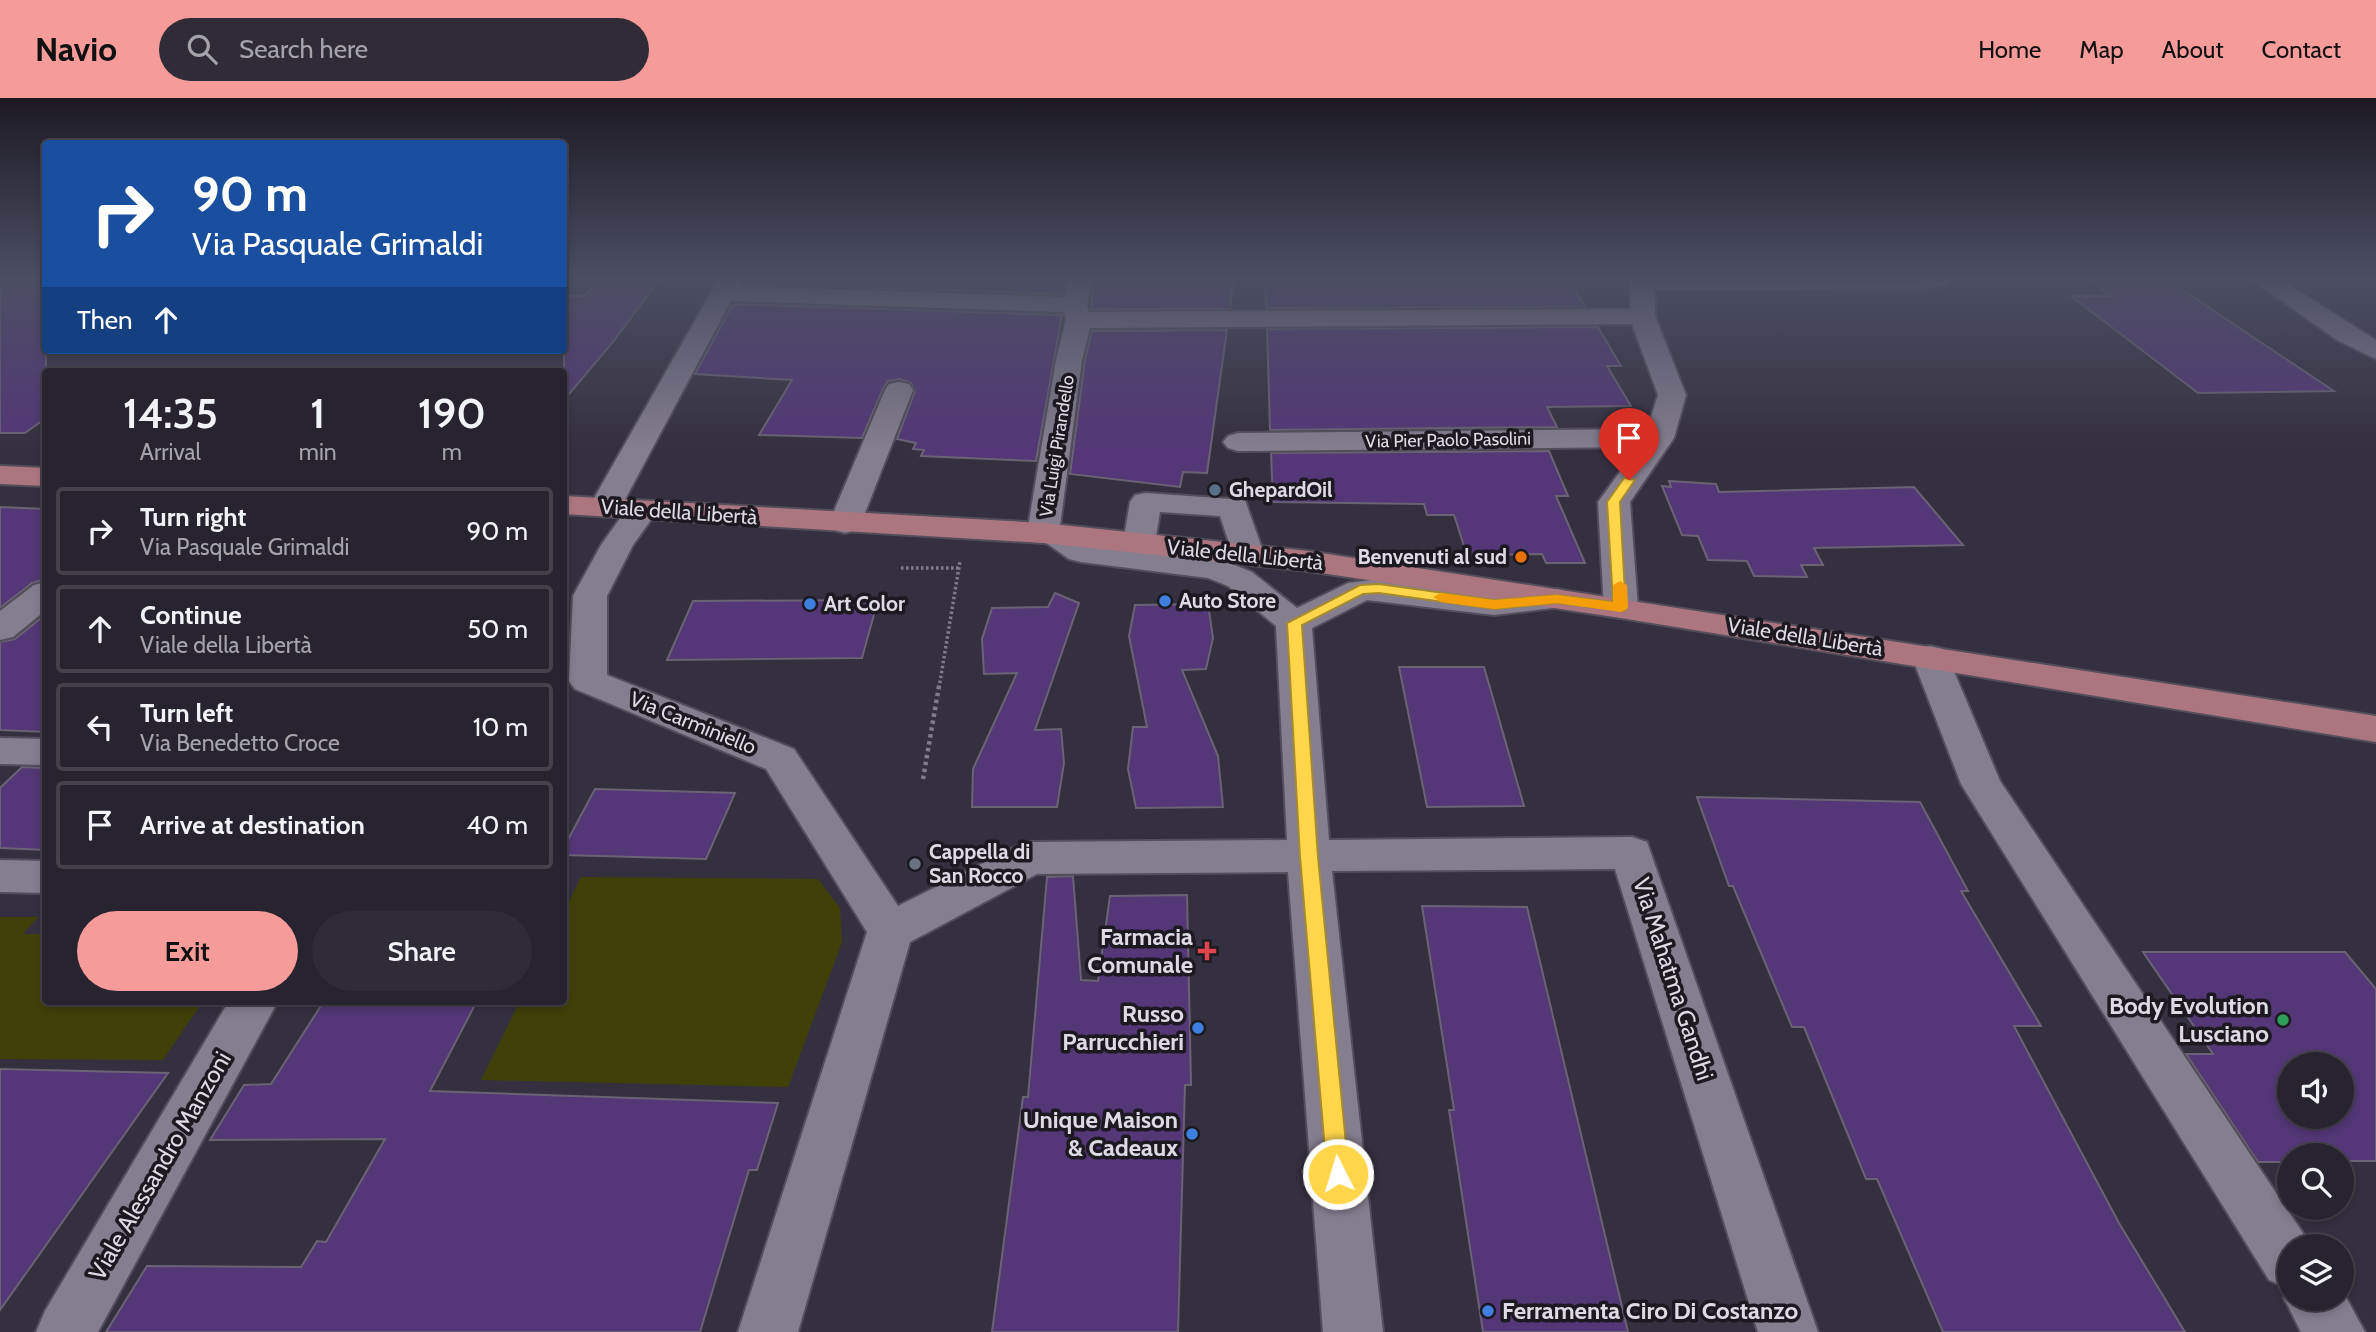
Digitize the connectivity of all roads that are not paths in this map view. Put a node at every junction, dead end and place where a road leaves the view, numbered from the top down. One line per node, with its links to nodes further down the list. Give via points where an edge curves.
1 (701, 335): 12 (street)
2 (1073, 335): 15 (street, Via Luigi Pirandello)
3 (1649, 335): 7 (street, via 1672,395)
4 (2343, 335): 5 (street)
5 (2376, 351)
6 (899, 390): 14 (street)
7 (1659, 438): 8 (street, Via Pier Paolo Pasolini); 20 (street, via 1614,502)
8 (1238, 442)
9 (0, 475): 10 (main road)
10 (42, 477)
11 (567, 505): 12 (main road, Viale della Libertà)
12 (605, 507): 13 (main road, Viale della Libertà)
13 (642, 510): 14 (main road, Viale della Libertà); 30 (street, Via Carminiello, via 590,596 588,681 780,759)
14 (845, 523): 15 (main road, Viale della Libertà)
15 (1049, 534): 16 (main road, Viale della Libertà); 21 (street, via 1081,552 1215,569 1240,579)
16 (1139, 543): 17 (main road, Viale della Libertà); 17 (street, via 1146,502 1234,507)
17 (1247, 554): 19 (main road, Viale della Libertà)
18 (42, 595): 22 (street)
19 (1557, 599): 20 (main road, Viale della Libertà); 21 (street, via 1494,605 1360,590)
20 (1621, 608): 23 (main road, Viale della Libertà)
21 (1294, 623): 27 (street)
22 (0, 629)
23 (1930, 657): 24 (main road, Viale della Libertà); 32 (street, via 1981,784)
24 (2376, 729)
25 (0, 751): 26 (street)
26 (42, 752)
27 (1309, 857): 30 (street, via 1030,859); 36 (street); 37 (street, Via Mahatma Gandhi, via 1632,853)
28 (0, 876): 29 (street)
29 (42, 877)
30 (890, 931): 35 (street)
31 (252, 1005): 34 (street, Viale Alessandro Manzoni)
32 (2277, 1242)
33 (2321, 1311): 38 (street)
34 (66, 1332)
35 (768, 1332)
36 (1353, 1332)
37 (1788, 1332)
38 (2335, 1332)

